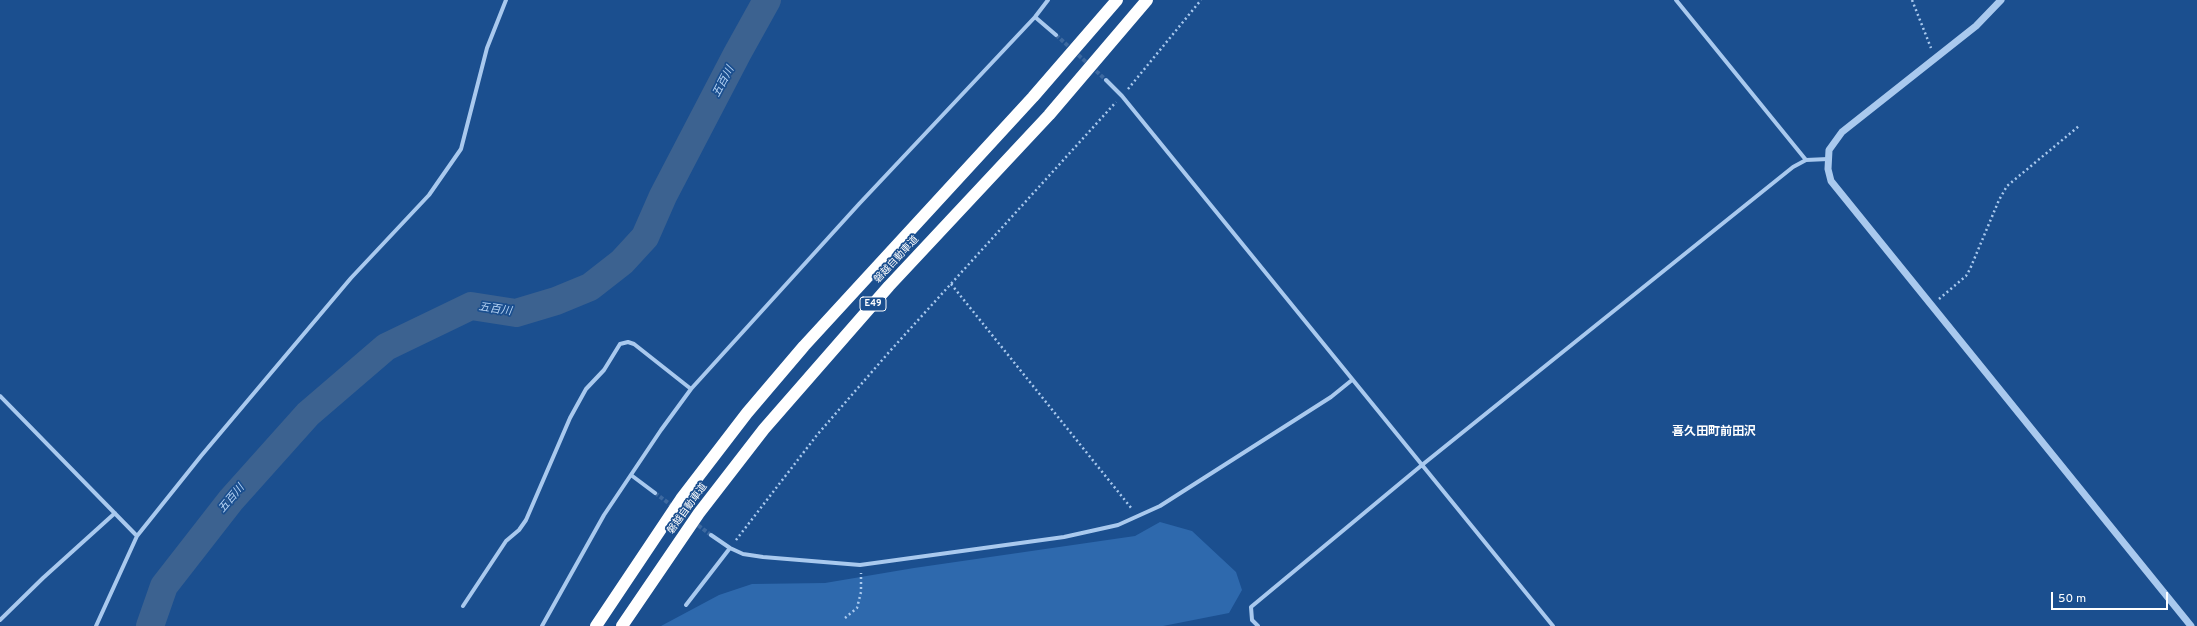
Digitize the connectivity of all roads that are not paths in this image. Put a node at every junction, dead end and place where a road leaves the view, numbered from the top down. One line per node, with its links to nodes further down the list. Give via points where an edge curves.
1 (506, 0): 20 (street, via 487,48 461,149 429,195 351,278 200,456)
2 (1048, 0): 7 (street)
3 (1117, 0): 27 (highway, 磐越自動車道 / E49, via 1033,97 804,346 747,413 681,499)
4 (1147, 0): 28 (highway, 磐越自動車道 / E49, via 1049,115 884,292 764,429 699,513)
5 (1676, 0): 11 (street)
6 (2002, 0): 10 (street, via 1976,26 1842,132 1829,150)
7 (1035, 17): 8 (street); 13 (street, via 859,204)
8 (1056, 35)
9 (1106, 80): 12 (street, via 1122,96)
10 (1828, 159): 11 (street); 31 (street, via 1831,181)
11 (1806, 160): 15 (street)
12 (1352, 380): 15 (street); 21 (street, via 1331,397 1160,506 1118,525 1064,537 860,565 762,557 743,554)
13 (691, 389): 16 (street); 23 (street, via 634,344 620,344 604,370 586,389 570,418 526,520 506,541)
14 (0, 396): 18 (street)
15 (1422, 465): 29 (street, via 1251,607 1252,620); 30 (street)
16 (631, 475): 17 (street); 26 (street, via 604,515)
17 (655, 493)
18 (115, 513): 20 (street); 24 (street, via 42,578)
19 (710, 535): 21 (street)
20 (137, 536): 25 (street)
21 (730, 548): 22 (street)
22 (686, 605)
23 (463, 606)
24 (0, 620)
25 (96, 626)
26 (542, 626)
27 (596, 626)
28 (622, 626)
29 (1258, 626)
30 (1553, 626)
31 (2191, 626)

